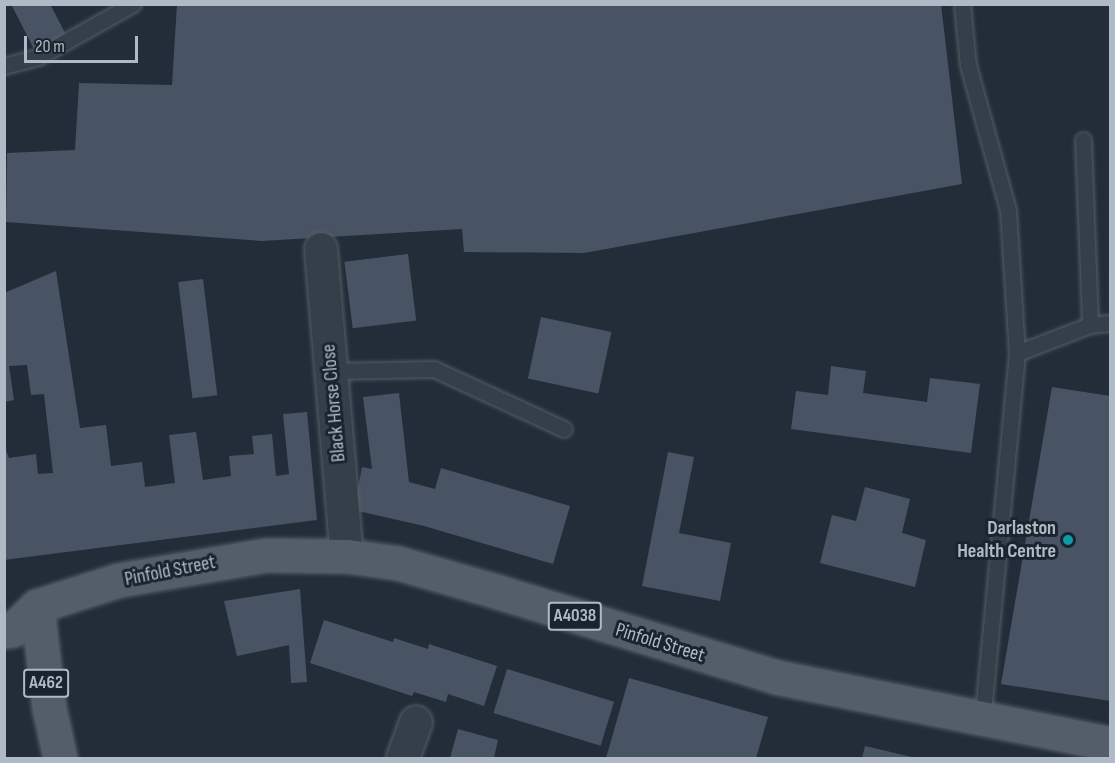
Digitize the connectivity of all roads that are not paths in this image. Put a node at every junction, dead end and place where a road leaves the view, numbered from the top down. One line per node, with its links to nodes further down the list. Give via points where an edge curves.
1 (133, 4): 3 (lane, via 38,57)
2 (962, 4): 8 (lane, via 968,65 1008,210)
3 (4, 66)
4 (1083, 140): 7 (lane)
5 (321, 249): 9 (street, Black Horse Close)
6 (1110, 323): 7 (lane)
7 (1090, 325): 8 (lane)
8 (1017, 353): 15 (lane)
9 (331, 371): 10 (lane, via 434,369); 11 (street, Black Horse Close)
10 (564, 429)
11 (347, 556): 13 (main road, Pinfold Street / A4038, via 266,555 190,565 119,580); 15 (main road, Pinfold Street / A4038, via 398,563 502,592 776,677)
12 (4, 600): 13 (main road, A4038)
13 (37, 606): 14 (main road, A4038, via 12,630); 18 (main road, A462, via 49,708)
14 (4, 632)
15 (982, 720): 17 (main road, Pinfold Street / A4038)
16 (416, 722): 19 (street)
17 (1092, 747)
18 (60, 759)
19 (403, 759)

